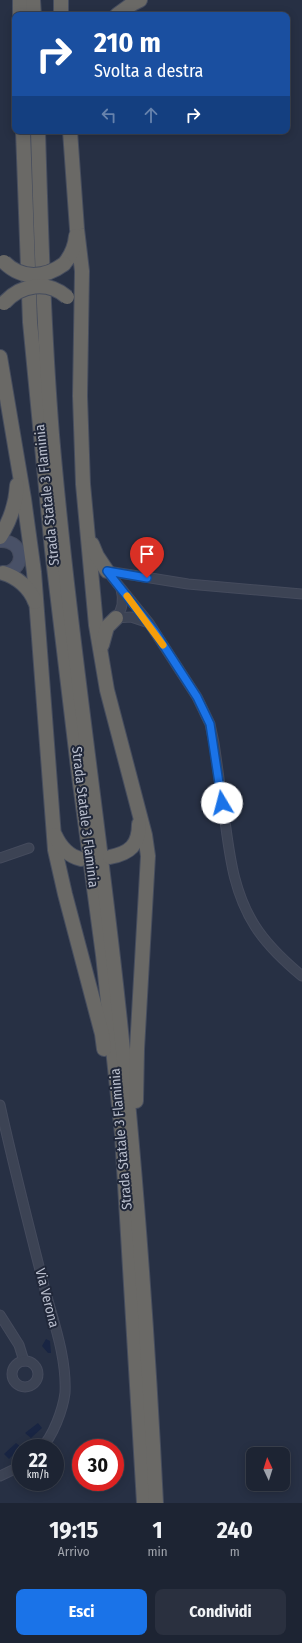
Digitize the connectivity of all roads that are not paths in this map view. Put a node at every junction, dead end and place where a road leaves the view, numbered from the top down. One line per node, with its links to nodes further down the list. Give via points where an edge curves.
1 (20, 0): 5 (highway)
2 (33, 0): 6 (highway)
3 (61, 0): 7 (highway)
4 (140, 0): 8 (highway)
5 (20, 12)
6 (34, 12)
7 (61, 12)
8 (121, 12)
9 (23, 134): 38 (highway, Strada Statale 3 Flaminia, via 30,322 52,550)
10 (38, 134): 38 (highway, Strada Statale 3 Flaminia, via 45,320 53,441 64,555 113,954)
11 (70, 134): 12 (highway)
12 (77, 229): 13 (highway, bridge, via 75,245 68,259 51,272 36,276 19,273); 15 (highway, via 82,270)
13 (2, 259)
14 (2, 306): 15 (highway, bridge, via 18,292 39,286 52,288 67,297)
15 (81, 316): 18 (highway, via 80,396)
16 (0, 357): 17 (highway)
17 (18, 465): 19 (highway, via 15,504); 25 (highway)
18 (86, 529): 21 (highway, via 97,556); 28 (highway)
19 (0, 537)
20 (0, 542): 22 (main road, via 13,544 20,556 15,568)
21 (107, 571): 23 (street); 24 (street, via 188,584)
22 (1, 573): 25 (highway, via 15,578 25,586)
23 (121, 589): 26 (street, via 123,604); 27 (street)
24 (302, 594)
25 (37, 607): 30 (highway)
26 (116, 618): 27 (street, via 135,617); 28 (highway, via 105,631)
27 (149, 623): 35 (street, via 197,697 210,724 231,868 242,902 262,936)
28 (102, 662): 29 (highway)
29 (139, 812): 32 (highway, via 139,834 136,842 126,852); 38 (highway, via 146,841 148,876 136,1066 139,1173)
30 (55, 834): 34 (highway, via 66,852); 38 (highway, via 55,850 65,894 102,1034 118,1172)
31 (29, 848): 33 (street)
32 (110, 857)
33 (0, 858)
34 (81, 859)
35 (302, 976)
36 (0, 1105): 37 (street, Via Verona)
37 (4, 1147): 41 (street, Via Verona, via 62,1358 65,1393 57,1422)
38 (134, 1219): 44 (highway, Strada Statale 3 Flaminia); 45 (highway, Strada Statale 3 Flaminia)
39 (0, 1315): 40 (street, via 19,1345)
40 (24, 1361)
41 (47, 1439)
42 (12, 1470): 43 (street)
43 (0, 1476)
44 (144, 1503)
45 (156, 1503)

